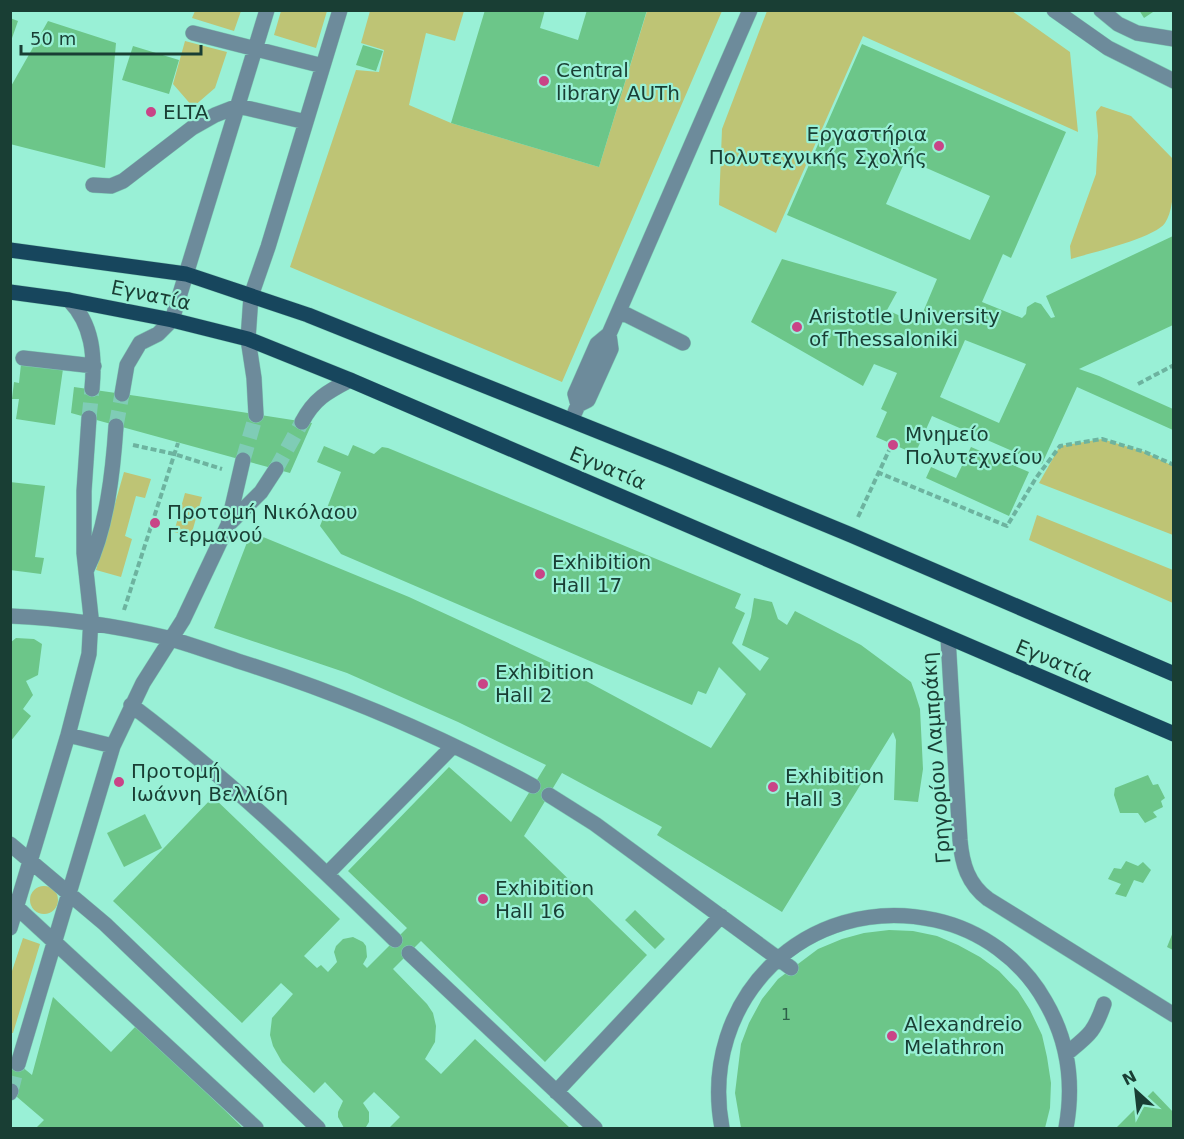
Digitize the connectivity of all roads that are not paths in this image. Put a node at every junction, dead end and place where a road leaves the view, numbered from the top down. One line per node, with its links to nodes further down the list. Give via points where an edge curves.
1 (267, 10): 8 (street)
2 (340, 10): 9 (street)
3 (750, 10): 19 (street)
4 (1054, 10): 10 (street, via 1108,48)
5 (1101, 10): 7 (street, via 1137,33)
6 (193, 33): 8 (street)
7 (1173, 39)
8 (255, 50): 9 (street); 11 (street)
9 (323, 66): 12 (street)
10 (1173, 81)
11 (238, 106): 12 (street); 13 (street, via 192,128 123,181 111,186); 15 (street)
12 (306, 122): 17 (street)
13 (93, 185)
14 (10, 250): 15 (main road, Εγνατία)
15 (186, 274): 17 (main road, Εγνατία); 20 (street)
16 (10, 292): 18 (main road, Εγνατία)
17 (251, 296): 21 (street); 30 (main road, Εγνατία, via 308,315)
18 (69, 300): 20 (main road, Εγνατία); 24 (street, via 86,323)
19 (619, 311): 22 (street); 30 (street, via 588,364 575,394 578,405)
20 (172, 320): 21 (main road, Εγνατία); 27 (street, via 158,334 140,343 127,365)
21 (248, 339): 25 (main road, Εγνατία); 28 (street)
22 (683, 344)
23 (23, 358): 24 (street)
24 (94, 366): 26 (street)
25 (350, 380): 31 (street, via 317,400); 39 (main road, Εγνατία)
26 (92, 389)
27 (122, 394)
28 (256, 415)
29 (89, 418): 36 (street, via 84,491)
30 (571, 421): 41 (main road, Εγνατία, via 850,534)
31 (302, 422)
32 (116, 426): 36 (street, via 102,526)
33 (242, 468): 35 (street)
34 (276, 470): 35 (street, via 261,492)
35 (228, 525): 40 (street)
36 (87, 569): 38 (street)
37 (10, 616): 38 (street)
38 (91, 623): 40 (street); 44 (street, via 86,669)
39 (948, 638): 43 (main road, Εγνατία); 62 (street, Γρηγορίου Λαμπράκη, via 960,840 971,882 988,899)
40 (170, 639): 42 (street); 46 (street, via 322,689)
41 (1173, 674)
42 (131, 705): 45 (street); 51 (street, via 210,767)
43 (1173, 734)
44 (68, 735): 45 (street); 50 (street)
45 (113, 746): 52 (street)
46 (453, 746): 47 (street); 51 (street)
47 (533, 786)
48 (549, 795): 54 (street, via 602,828)
49 (10, 844): 50 (street)
50 (31, 861): 52 (street); 53 (street)
51 (327, 874): 56 (street)
52 (69, 893): 57 (street); 67 (street)
53 (14, 903): 55 (street); 57 (street)
54 (721, 916): 59 (street); 65 (street)
55 (10, 928)
56 (394, 940)
57 (56, 941): 64 (street); 66 (street)
58 (409, 953): 65 (street)
59 (778, 958): 60 (street); 63 (street, via 814,934 857,919 902,915 947,923 989,943 1023,970 1051,1010); 69 (street, via 741,1003 726,1036 718,1072)
60 (791, 968)
61 (1104, 1004): 63 (street, via 1091,1033)
62 (1173, 1015)
63 (1066, 1054): 70 (street, via 1070,1091)
64 (18, 1064)
65 (556, 1092): 68 (street)
66 (256, 1128)
67 (318, 1128)
68 (595, 1128)
69 (722, 1128)
70 (1066, 1128)

